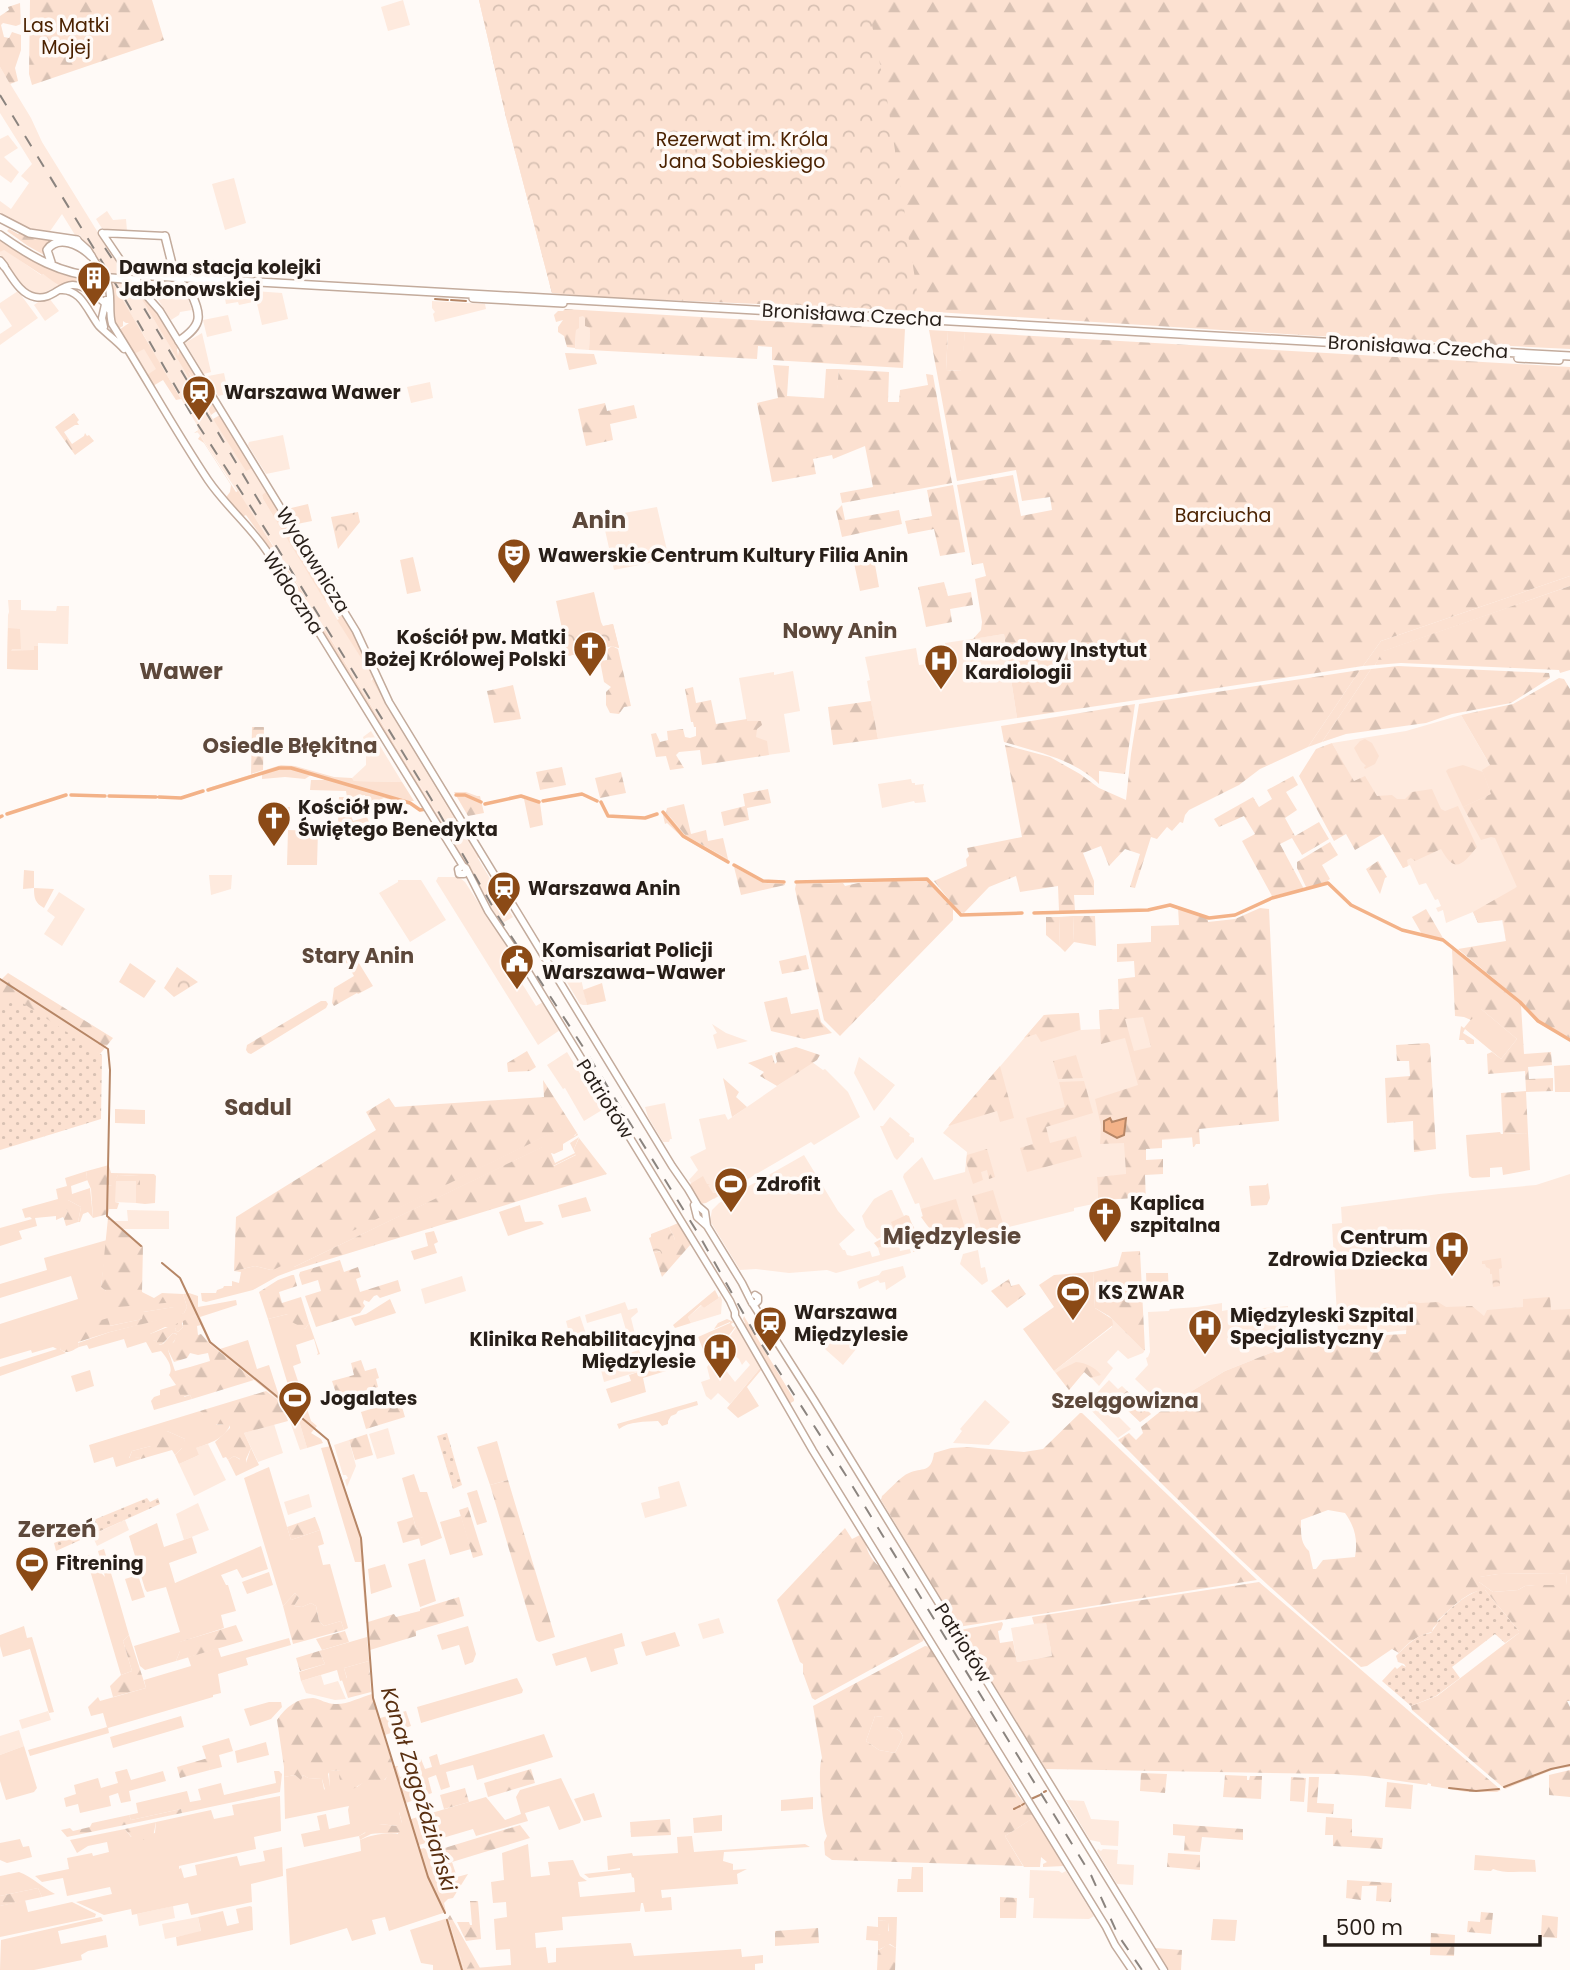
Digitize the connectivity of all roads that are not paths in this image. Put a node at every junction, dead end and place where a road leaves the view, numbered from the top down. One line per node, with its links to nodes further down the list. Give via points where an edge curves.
1 (0, 218): 5 (main road, via 29,233)
2 (115, 234): 4 (main road); 6 (main road); 6 (main road, Wydawnicza, via 103,235)
3 (1, 235): 8 (main road); 12 (main road, via 51,267)
4 (164, 236): 10 (main road)
5 (76, 240): 7 (main road)
6 (110, 246): 25 (main road, Wydawnicza)
7 (91, 256): 8 (main road, via 80,247 57,242 47,250); 12 (main road)
8 (51, 262): 12 (main road)
9 (2, 263): 16 (main road, Widoczna, via 25,293 34,297)
10 (172, 264): 11 (main road); 14 (main road)
11 (163, 276): 13 (main road, Bronisława Czecha); 14 (main road, Bronisława Czecha)
12 (101, 277): 13 (main road, bridge); 17 (main road); 21 (main road, Widoczna, via 110,290)
13 (136, 277): 14 (main road, Bronisława Czecha)
14 (178, 279): 15 (main road, Bronisława Czecha); 19 (main road); 26 (main road, Bronisława Czecha)
15 (201, 283): 19 (main road); 26 (main road, Bronisława Czecha)
16 (55, 291): 18 (main road, Widoczna, via 77,285); 22 (main road, Widoczna, via 73,292)
17 (107, 293): 18 (main road); 20 (main road)
18 (99, 298): 20 (main road, Widoczna)
19 (193, 298): 25 (main road, via 197,325)
20 (105, 303): 21 (main road, Widoczna); 23 (main road, Widoczna)
21 (110, 312): 23 (main road); 27 (main road, Widoczna, via 112,324)
22 (92, 314): 23 (main road); 24 (main road, Widoczna)
23 (102, 321): 24 (main road, Widoczna)
24 (106, 332): 27 (main road, Widoczna)
25 (179, 341): 29 (main road, Wydawnicza, via 356,631 389,702)
26 (1570, 358)
27 (134, 359): 28 (main road, Widoczna, via 210,483 276,565)
28 (463, 870): 30 (main road, Patriotów, via 728,1298 813,1451)
29 (701, 1214): 31 (main road, Patriotów)
30 (1132, 1970)
31 (1164, 1970)

